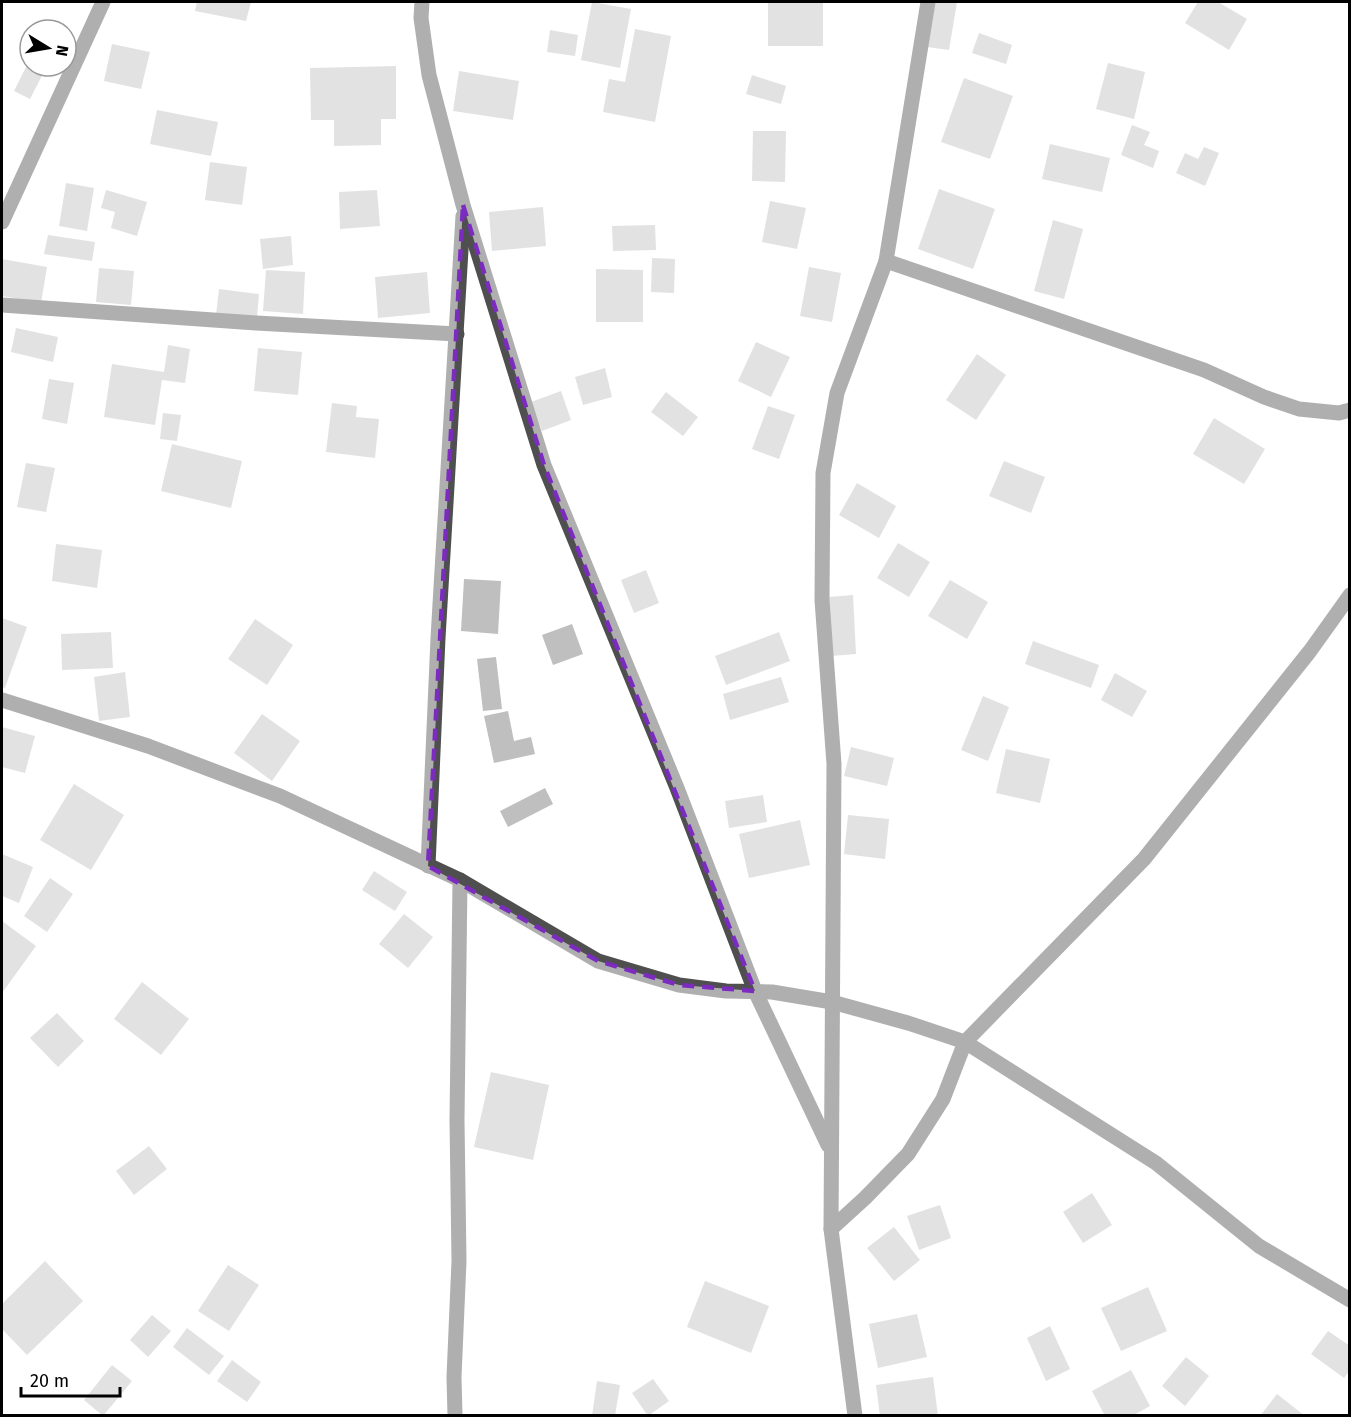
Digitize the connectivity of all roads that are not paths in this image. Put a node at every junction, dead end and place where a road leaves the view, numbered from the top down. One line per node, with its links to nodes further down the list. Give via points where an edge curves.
1 (103, 2): 5 (street)
2 (422, 2): 4 (street, via 429,75)
3 (928, 2): 6 (street)
4 (463, 205): 8 (street); 14 (street, via 544,465 677,788)
5 (2, 222)
6 (886, 261): 9 (street, via 1204,370 1299,409 1339,413); 15 (street, via 837,393 823,473 822,600 834,764)
7 (2, 305): 8 (street)
8 (457, 334): 12 (street)
9 (1350, 410)
10 (1350, 595): 16 (street, via 1144,859)
11 (2, 700): 12 (street, via 148,746 269,792)
12 (428, 866): 13 (street)
13 (460, 880): 14 (street, via 598,961 679,985); 20 (street)
14 (755, 991): 15 (street); 17 (street)
15 (832, 1002): 16 (street); 17 (street)
16 (965, 1042): 18 (street, via 943,1099 908,1154); 19 (street, via 1155,1163 1259,1246)
17 (831, 1151): 18 (street)
18 (831, 1229): 21 (street)
19 (1350, 1300)
20 (455, 1416)
21 (855, 1416)

